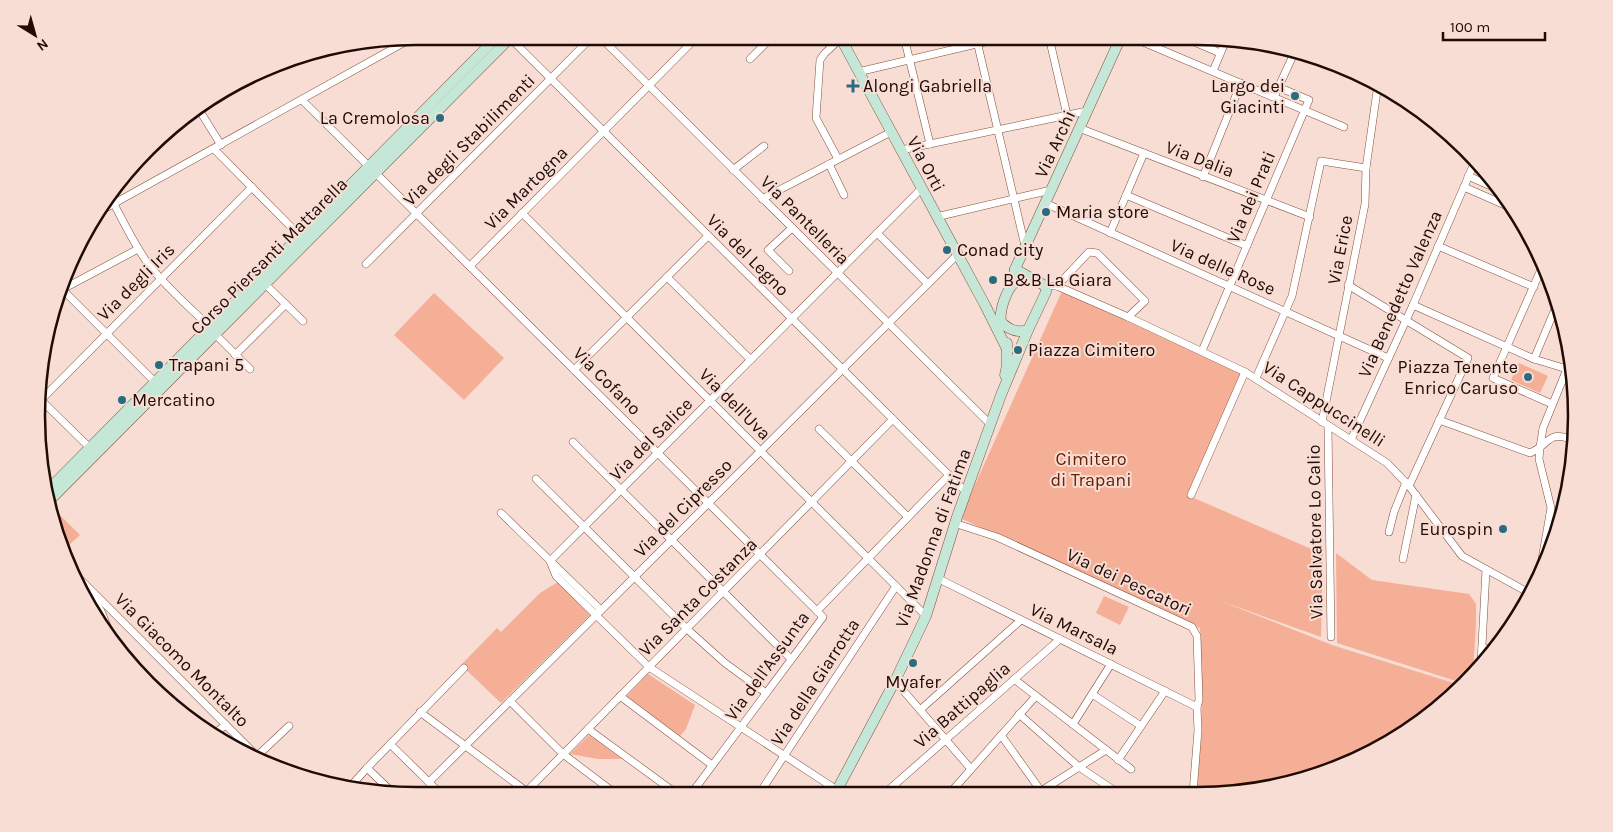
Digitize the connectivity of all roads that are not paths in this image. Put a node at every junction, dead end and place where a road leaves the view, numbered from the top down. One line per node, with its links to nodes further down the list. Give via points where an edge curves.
1 (490, 45): 50 (street, Corso Piersanti Mattarella)
2 (502, 45): 50 (street, Corso Piersanti Mattarella)
3 (518, 45): 25 (street, Via del Legno)
4 (584, 45): 25 (street, Via degli Stabilimenti)
5 (608, 45): 27 (street, Via Pantelleria)
6 (688, 45): 27 (street, Via Martogna)
7 (764, 45): 21 (street)
8 (832, 45): 46 (street, via 820,60 816,118)
9 (844, 45): 24 (street, Via Orti)
10 (906, 45): 22 (street)
11 (960, 45): 22 (street)
12 (978, 45): 38 (street)
13 (1050, 45): 35 (street)
14 (1117, 45): 33 (street, Via Archi)
15 (1150, 45): 23 (street)
16 (1201, 45): 19 (street)
17 (397, 46): 31 (street)
18 (1223, 46): 19 (street)
19 (1220, 54): 23 (street)
20 (1292, 58): 28 (street)
21 (750, 59)
22 (910, 60): 24 (street); 41 (street)
23 (1213, 71): 26 (street)
24 (858, 72): 40 (street, Via Orti)
25 (550, 79): 39 (street, Via del Legno); 69 (street, Via degli Stabilimenti)
26 (1241, 83): 30 (street); 52 (street)
27 (649, 86): 39 (street, Via Martogna); 51 (street, Via Pantelleria)
28 (1278, 87): 30 (street); 32 (street, via 1309,100)
29 (1377, 92): 49 (street, Via Erice)
30 (1274, 97): 32 (street)
31 (302, 100): 43 (street); 50 (street, Via Cofano)
32 (1304, 110): 36 (street); 63 (street, Via dei Prati)
33 (1087, 111): 35 (street); 37 (street, Via Archi)
34 (201, 114): 43 (street)
35 (1067, 115): 38 (street)
36 (1344, 127)
37 (1079, 128): 45 (street, Via Dalia); 58 (street, Via Archi)
38 (998, 129): 41 (street); 62 (street)
39 (603, 132): 68 (street, Via Martogna); 76 (street, Via del Legno)
40 (890, 132): 44 (street, Via Orti); 46 (street)
41 (930, 144): 44 (street)
42 (764, 146): 51 (street)
43 (218, 147): 55 (street); 66 (street)
44 (901, 150): 57 (street, Via Orti)
45 (1144, 153): 52 (street, Via Dalia); 60 (street)
46 (838, 160): 47 (street)
47 (829, 164): 59 (street); 61 (street)
48 (1472, 167): 53 (street, Via Benedetto Valenza)
49 (1366, 168): 71 (street, via 1321,161); 94 (street, Via Erice, via 1365,204)
50 (372, 170): 69 (street, Via Cofano); 75 (street, Corso Piersanti Mattarella); 91 (street, Corso Piersanti Mattarella)
51 (733, 170): 61 (street, Via Pantelleria)
52 (1203, 176): 63 (street, Via Dalia)
53 (1468, 176): 54 (street); 56 (street, Via Benedetto Valenza)
54 (1486, 184)
55 (252, 187): 75 (street); 90 (street, Via degli Iris)
56 (1464, 187): 65 (street); 79 (street, Via Benedetto Valenza)
57 (921, 189): 70 (street, Via Orti); 73 (street, Via del Salice)
58 (1051, 190): 62 (street); 64 (street, Via Archi)
59 (844, 195)
60 (1126, 195): 74 (street); 78 (street)
61 (762, 199): 72 (street, Via Pantelleria)
62 (1014, 199): 70 (street); 77 (street)
63 (1266, 201): 71 (street, Via Dalia); 78 (street, Via dei Prati)
64 (1045, 203): 74 (street, Via delle Rose); 77 (street, Via Archi)
65 (1500, 203)
66 (114, 204): 67 (street); 80 (street)
67 (111, 206)
68 (522, 213): 83 (street, Via Martogna); 106 (street, Via dell'Uva)
69 (417, 214): 82 (street, Via degli Stabilimenti); 83 (street, Via Cofano)
70 (936, 217): 81 (street, Via Orti)
71 (1310, 217): 104 (street, via 1292,296)
72 (792, 228): 85 (street, via 768,250); 86 (street, Via Pantelleria)
73 (877, 233): 86 (street, Via del Salice); 92 (street)
74 (1110, 233): 96 (street, Via delle Rose)
75 (300, 236): 114 (street, Corso Piersanti Mattarella)
76 (708, 236): 89 (street); 108 (street, Via del Legno)
77 (1025, 246): 84 (street, Via Archi)
78 (1247, 246): 96 (street, Via dei Prati)
79 (1438, 246): 99 (street); 102 (street, Via Benedetto Valenza)
80 (138, 249): 90 (street); 97 (street)
81 (957, 255): 92 (street, Via del Cipresso); 103 (street, Via Orti)
82 (366, 264)
83 (470, 266): 127 (street, Via Cofano)
84 (1016, 266): 88 (street); 93 (street, Via Archi)
85 (789, 271)
86 (837, 273): 108 (street, Via del Salice); 112 (street, Via Pantelleria)
87 (1540, 273): 99 (street)
88 (1028, 276): 93 (street); 98 (street)
89 (667, 277): 106 (street); 123 (street)
90 (161, 279): 114 (street); 115 (street, Via degli Iris)
91 (265, 284): 101 (street); 114 (street, Corso Piersanti Mattarella)
92 (928, 284): 112 (street, Via del Cipresso)
93 (1013, 284): 111 (street, via 1001,309)
94 (1348, 285): 109 (street); 116 (street, Via Erice)
95 (1060, 286): 98 (street); 107 (street, Via Cappuccinelli); 107 (street, via 1089,252 1097,253 1145,301)
96 (1229, 286): 104 (street, Via delle Rose); 119 (street, Via dei Prati)
97 (68, 287)
98 (1046, 287): 113 (street)
99 (1534, 287): 117 (street)
100 (66, 293): 115 (street)
101 (286, 304): 110 (street); 120 (street)
102 (1413, 304): 109 (street, Via Benedetto Valenza); 117 (street)
103 (985, 305): 111 (street); 118 (street)
104 (1285, 311): 116 (street, Via delle Rose); 129 (street)
105 (1553, 314): 122 (street)
106 (626, 317): 127 (street); 134 (street, Via dell'Uva)
107 (1128, 317): 119 (street, Via Cappuccinelli)
108 (792, 319): 123 (street, Via del Salice); 126 (street, Via del Legno)
109 (1405, 320): 121 (street, Via Benedetto Valenza); 138 (street, via 1468,358)
110 (302, 321)
111 (1002, 323): 113 (street, via 1015,332); 118 (street)
112 (888, 324): 126 (street, Via del Cipresso); 140 (street, Via Pantelleria)
113 (1028, 330): 132 (street)
114 (212, 331): 120 (street); 131 (street, Corso Piersanti Mattarella); 142 (street, Corso Piersanti Mattarella)
115 (107, 334): 131 (street); 133 (street, Via degli Iris)
116 (1338, 335): 121 (street, Via delle Rose); 139 (street, Via Erice)
117 (1507, 347): 122 (street); 136 (street, via 1493,378)
118 (1007, 349): 132 (street)
119 (1202, 351): 128 (street, Via Cappuccinelli)
120 (235, 354): 125 (street)
121 (1388, 358): 144 (street, Via Benedetto Valenza)
122 (1534, 359): 124 (street)
123 (751, 360): 134 (street, Via del Salice)
124 (1565, 368)
125 (250, 369)
126 (843, 369): 137 (street, Via del Legno); 148 (street, Via del Cipresso)
127 (574, 370): 149 (street, Via Cofano)
128 (1245, 372): 129 (street, Via Cappuccinelli); 157 (street)
129 (1256, 378): 139 (street, Via Cappuccinelli)
130 (1566, 378): 136 (street)
131 (155, 382): 142 (street, Corso Piersanti Mattarella)
132 (1001, 395): 140 (street, Via Madonna di Fatima)
133 (46, 396)
134 (710, 401): 148 (street, Via dell'Uva); 149 (street, Via del Salice)
135 (46, 404): 147 (street)
136 (1551, 407): 146 (street)
137 (893, 419): 150 (street, Via Santa Costanza); 151 (street, Via del Legno)
138 (1439, 420): 146 (street, via 1530,453); 153 (street)
139 (1325, 424): 144 (street, Via Cappuccinelli); 187 (street, Via Salvatore Lo Calio)
140 (991, 426): 156 (street, Via Madonna di Fatima)
141 (819, 429): 150 (street)
142 (113, 430): 147 (street, Corso Piersanti Mattarella); 159 (street, Corso Piersanti Mattarella)
143 (1567, 438): 146 (street, via 1556,436)
144 (1351, 440): 153 (street, Via Cappuccinelli, via 1388,463)
145 (573, 442): 155 (street)
146 (1540, 447): 163 (street, via 1539,459)
147 (90, 448): 154 (street, Corso Piersanti Mattarella)
148 (761, 451): 160 (street, Via dell'Uva); 161 (street, Via del Cipresso)
149 (658, 453): 155 (street, Via del Salice); 161 (street, Via Cofano)
150 (852, 462): 160 (street, Via Santa Costanza); 164 (street)
151 (949, 475): 156 (street, Via del Legno); 164 (street, Via dell'Assunta)
152 (536, 479): 167 (street)
153 (1407, 484): 158 (street, Via Cappuccinelli); 168 (street)
154 (52, 486)
155 (621, 490): 167 (street, Via del Salice); 169 (street)
156 (966, 492): 166 (street, Via Madonna di Fatima)
157 (1190, 495)
158 (1416, 495): 173 (street); 175 (street, Via Cappuccinelli, via 1462,556)
159 (54, 496)
160 (812, 502): 171 (street, Via Santa Costanza); 172 (street, Via dell'Uva)
161 (709, 503): 169 (street, Via del Cipresso); 171 (street, Via Cofano)
162 (501, 513): 174 (street)
163 (1550, 515): 165 (street); 170 (street)
164 (908, 517): 172 (street, Via dell'Assunta)
165 (1554, 517)
166 (954, 523): 177 (street, Via Madonna di Fatima); 204 (street, Via dei Pescatori, via 997,537 1192,627 1197,636)
167 (584, 527): 174 (street, Via del Salice); 176 (street)
168 (1388, 532)
169 (671, 540): 176 (street, Via del Cipresso); 181 (street)
170 (1545, 544)
171 (760, 554): 181 (street, Via Santa Costanza); 182 (street, Via Cofano)
172 (868, 558): 179 (street, Via dell'Uva); 182 (street, Via dell'Assunta)
173 (1403, 559)
174 (550, 561): 183 (street, via 556,576)
175 (1486, 570): 180 (street, Via Cappuccinelli); 189 (street)
176 (634, 577): 183 (street, Via del Cipresso); 186 (street)
177 (939, 579): 184 (street, Via Madonna di Fatima); 185 (street, Via Marsala)
178 (85, 584): 209 (street, Via Giacomo Montalto)
179 (896, 586): 184 (street, Via dell'Uva); 223 (street, Via della Giarrotta)
180 (1524, 590)
181 (723, 592): 186 (street, Via Santa Costanza); 192 (street)
182 (818, 611): 192 (street, Via dell'Assunta, via 823,617)
183 (598, 613): 194 (street); 203 (street, Via del Cipresso)
184 (926, 616): 197 (street, Via Madonna di Fatima)
185 (1021, 620): 188 (street, Via Marsala); 205 (street)
186 (687, 629): 194 (street, Via Santa Costanza); 199 (street)
187 (1332, 637)
188 (1060, 639): 193 (street, Via Marsala); 196 (street, Via Battipaglia)
189 (1482, 648): 190 (street); 191 (street)
190 (1486, 649)
191 (1482, 654)
192 (791, 659): 199 (street, Via dell'Assunta)
193 (1111, 664): 198 (street, Via Marsala); 200 (street)
194 (649, 667): 201 (street, Via Santa Costanza); 212 (street)
195 (464, 668): 206 (street)
196 (1014, 679): 202 (street); 216 (street, Via Battipaglia)
197 (895, 681): 205 (street); 241 (street, Via Madonna di Fatima)
198 (1165, 691): 204 (street, Via Marsala); 211 (street)
199 (766, 693): 212 (street, Via dell'Assunta)
200 (1092, 694): 208 (street); 211 (street)
201 (620, 696): 213 (street, Via Santa Costanza); 225 (street)
202 (1036, 696): 207 (street); 208 (street)
203 (510, 701): 219 (street, Via del Cipresso); 222 (street)
204 (1197, 706): 247 (street, Via dei Pescatori)
205 (920, 710): 216 (street)
206 (420, 712): 218 (street); 219 (street)
207 (1020, 714): 215 (street); 226 (street)
208 (1073, 724): 220 (street)
209 (226, 725): 214 (street); 217 (street, Via Giacomo Montalto)
210 (288, 726): 221 (street)
211 (1141, 726): 224 (street)
212 (741, 727): 223 (street); 225 (street, Via dell'Assunta)
213 (588, 729): 222 (street, Via Santa Costanza); 237 (street)
214 (220, 730)
215 (1001, 734): 228 (street); 244 (street)
216 (945, 740): 228 (street); 242 (street, Via Battipaglia)
217 (244, 744)
218 (390, 744): 227 (street); 231 (street)
219 (465, 746): 231 (street, Via del Cipresso); 234 (street)
220 (1106, 750): 224 (street); 226 (street)
221 (261, 753)
222 (564, 754): 235 (street, Via Santa Costanza); 236 (street)
223 (784, 756): 239 (street, Via della Giarrotta); 240 (street)
224 (1118, 760): 229 (street)
225 (712, 765): 238 (street, Via dell'Assunta)
226 (1079, 767): 245 (street); 246 (street)
227 (367, 768): 230 (street); 232 (street)
228 (971, 769): 243 (street)
229 (1130, 769)
230 (355, 782)
231 (429, 782): 233 (street)
232 (385, 785)
233 (434, 787)
234 (517, 787)
235 (533, 787)
236 (607, 787)
237 (667, 787)
238 (696, 787)
239 (764, 787)
240 (828, 787)
241 (839, 787)
242 (892, 787)
243 (955, 787)
244 (1037, 787)
245 (1048, 787)
246 (1109, 787)
247 (1193, 787)

